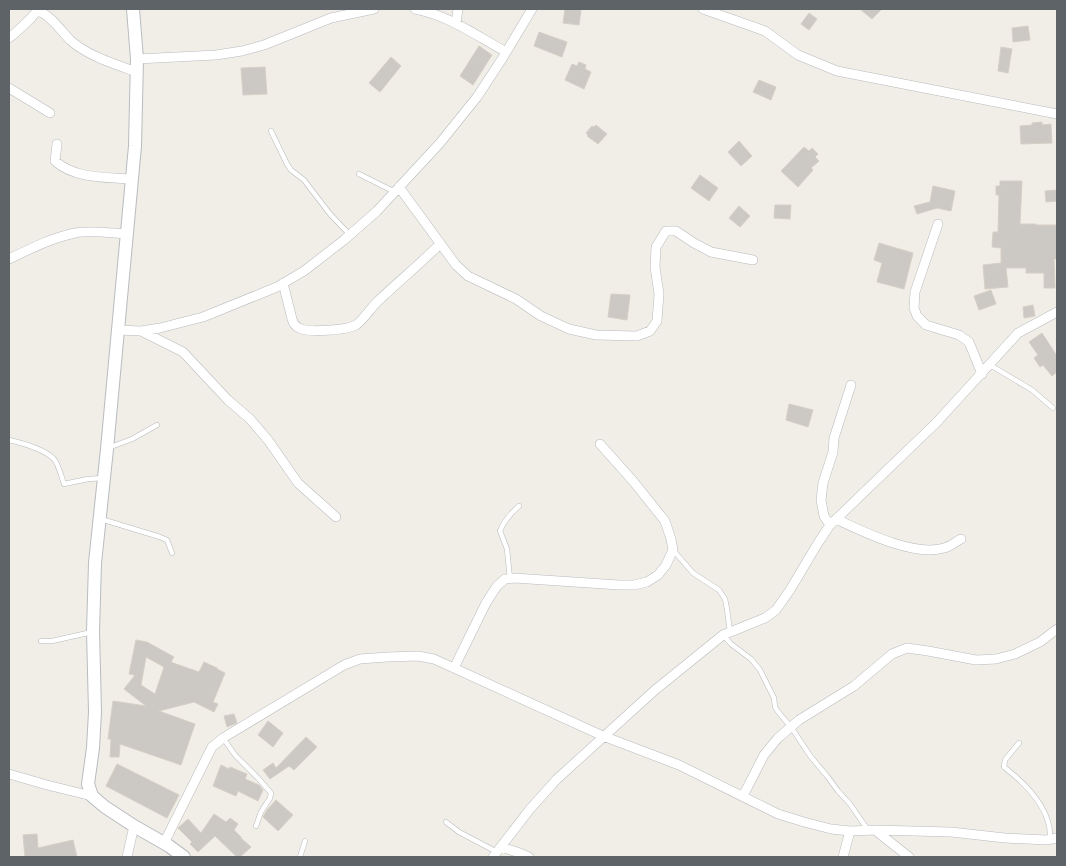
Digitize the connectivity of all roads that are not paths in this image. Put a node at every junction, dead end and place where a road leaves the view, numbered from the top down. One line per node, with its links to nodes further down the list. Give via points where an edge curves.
1 (133, 9): 10 (main road)
2 (374, 9): 10 (street, via 332,18 242,51)
3 (415, 9): 7 (street)
4 (458, 9): 7 (street)
5 (532, 9): 9 (street)
6 (703, 9): 13 (street, via 765,31 798,55 837,71)
7 (456, 23): 9 (street)
8 (9, 38): 10 (street, via 38,12 48,16 79,48 100,58)
9 (506, 52): 18 (street, via 477,98)
10 (137, 65): 17 (main road)
11 (9, 88): 12 (street)
12 (50, 113)
13 (1057, 114)
14 (271, 131): 21 (lane, via 291,170 304,180)
15 (57, 144): 17 (street, via 55,161 62,166 86,175)
16 (359, 174): 18 (lane)
17 (131, 179): 20 (main road)
18 (397, 190): 21 (street); 22 (street)
19 (938, 224): 30 (street, via 915,292 914,308 926,325 959,335 969,342)
20 (126, 234): 23 (street, via 76,233 47,241); 27 (main road)
21 (350, 235): 25 (street)
22 (440, 244): 24 (street, via 468,276 569,329 596,335 638,336 654,326 659,294 656,247 666,231 676,231 711,252); 25 (street, via 354,326 324,331 300,329 292,319)
23 (9, 259)
24 (753, 260)
25 (283, 283): 28 (street, via 203,318)
26 (1057, 312): 29 (street, via 1018,333)
27 (118, 330): 28 (street); 36 (main road)
28 (141, 330): 39 (street, via 184,352 268,440 298,483)
29 (990, 365): 30 (street); 32 (lane, via 1032,390)
30 (982, 374): 41 (street)
31 (851, 386): 41 (street, via 834,438 821,500 824,516)
32 (1053, 408)
33 (157, 425): 36 (lane)
34 (9, 440): 37 (lane, via 53,458 64,484)
35 (600, 444): 43 (street, via 665,521)
36 (107, 448): 37 (main road)
37 (104, 478): 40 (main road)
38 (519, 506): 45 (lane, via 500,531 507,549)
39 (336, 517)
40 (100, 519): 44 (lane, via 167,540); 47 (main road)
41 (833, 522): 42 (street, via 912,548 937,550); 48 (street, via 776,610 765,618)
42 (961, 539)
43 (673, 550): 45 (street, via 658,575 634,585); 48 (lane, via 693,573 719,590 725,599)
44 (172, 553)
45 (510, 578): 50 (street, via 497,586 489,598)
46 (1057, 629): 51 (street, via 1040,642 996,659 976,660 907,648 892,654 854,686)
47 (93, 631): 49 (lane); 56 (main road, via 95,712 88,784)
48 (726, 633): 51 (lane, via 731,644 760,670 775,707); 52 (street)
49 (41, 641)
50 (454, 668): 52 (street); 53 (street, via 434,658 418,656 360,659 344,665)
51 (790, 727): 57 (street, via 764,755); 62 (lane)
52 (603, 736): 57 (street, via 679,765); 66 (street, via 557,779)
53 (223, 738): 60 (lane, via 271,793); 65 (street, via 212,747)
54 (1018, 743): 63 (lane, via 1005,760 1004,767 1038,801)
55 (9, 774): 56 (street)
56 (92, 796): 59 (main road)
57 (743, 796): 61 (street, via 778,814)
58 (446, 822): 66 (lane)
59 (134, 826): 65 (main road); 67 (street)
60 (256, 826)
61 (850, 831): 62 (street); 71 (street)
62 (872, 831): 63 (street); 72 (street)
63 (1054, 839)
64 (305, 841): 69 (lane)
65 (164, 843): 68 (main road)
66 (497, 852): 70 (street, via 520,853)
67 (127, 857)
68 (184, 857)
69 (300, 857)
70 (529, 857)
71 (843, 857)
72 (909, 857)

